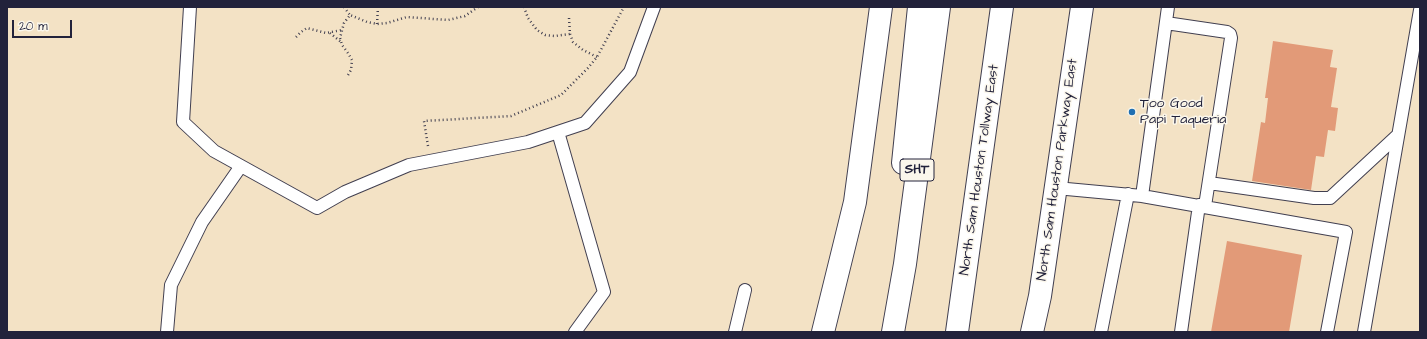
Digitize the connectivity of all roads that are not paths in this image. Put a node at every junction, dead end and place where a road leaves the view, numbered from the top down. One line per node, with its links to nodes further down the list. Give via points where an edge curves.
1 (190, 7): 14 (lane, via 183,122 214,151)
2 (654, 7): 12 (lane, via 630,72 585,123)
3 (881, 7): 25 (main road, via 855,202)
4 (919, 7): 20 (main road, via 901,186)
5 (939, 7): 20 (main road, SHT)
6 (1002, 7): 27 (main road, North Sam Houston Tollway East)
7 (1082, 7): 16 (main road, North Sam Houston Parkway East)
8 (1168, 7): 10 (lane)
9 (1420, 10): 11 (lane)
10 (1166, 23): 15 (lane, via 1230,34); 18 (lane)
11 (1418, 28): 13 (lane)
12 (558, 132): 14 (lane, via 528,142 409,165 345,192 317,208); 23 (lane, via 604,292)
13 (1398, 135): 15 (lane, via 1330,198); 32 (lane)
14 (241, 166): 22 (lane, via 202,222 172,285)
15 (1209, 183): 19 (lane)
16 (1056, 188): 17 (lane); 28 (main road, North Sam Houston Parkway East)
17 (1128, 194): 18 (lane); 29 (lane)
18 (1142, 196): 19 (lane)
19 (1202, 206): 30 (lane); 31 (lane, via 1346,232)
20 (905, 264): 26 (main road, SHT)
21 (745, 290): 24 (lane)
22 (167, 332)
23 (575, 332)
24 (735, 332)
25 (822, 332)
26 (893, 332)
27 (957, 332)
28 (1032, 332)
29 (1101, 332)
30 (1181, 332)
31 (1327, 332)
32 (1364, 332)

